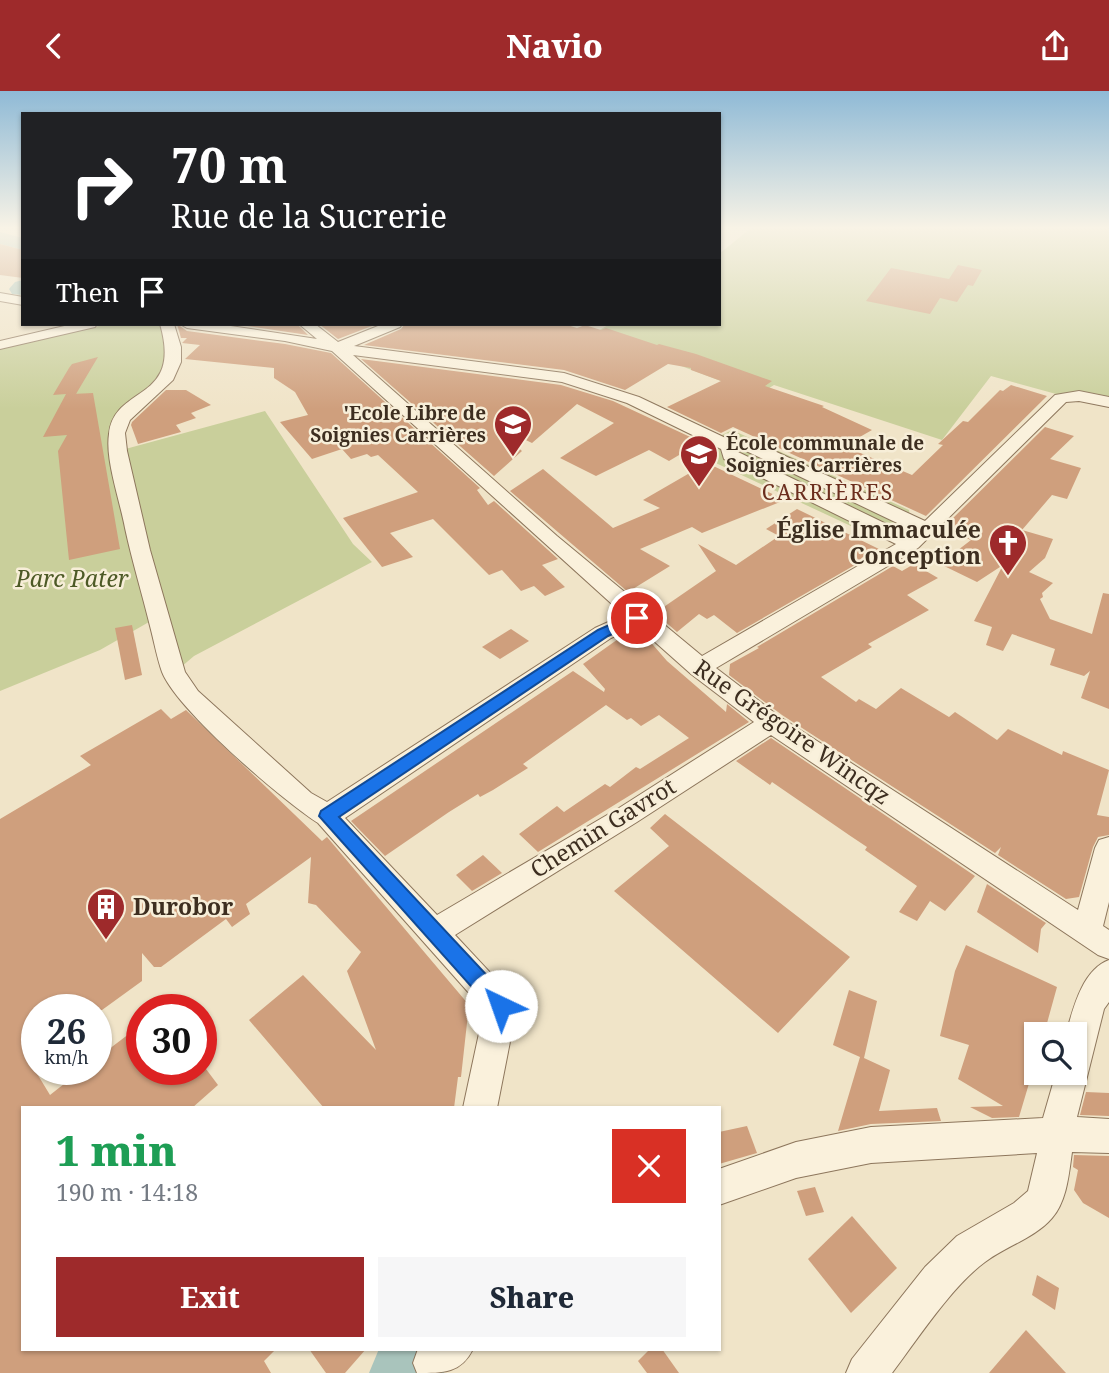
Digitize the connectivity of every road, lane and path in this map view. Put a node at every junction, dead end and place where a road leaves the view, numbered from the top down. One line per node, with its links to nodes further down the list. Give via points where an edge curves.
1 (0, 297): 2 (street)
2 (21, 301)
3 (81, 326): 8 (street)
4 (168, 326): 15 (street, via 174,347 165,380 122,418 117,433 139,550 174,673 190,697 302,800)
5 (202, 326): 9 (street)
6 (309, 326): 9 (street, Rue Grégoire Wincqz)
7 (390, 326): 9 (street)
8 (0, 345)
9 (337, 348): 11 (street, via 565,378 634,400 729,446 747,445); 12 (street, Rue Grégoire Wincqz)
10 (1109, 402): 11 (street, via 1061,398)
11 (920, 537): 13 (street)
12 (637, 618): 13 (street, Rue Grégoire Wincqz); 15 (street, via 603,633)
13 (699, 668): 14 (street, Rue Grégoire Wincqz)
14 (771, 723): 17 (street, Chemin Gavrot); 18 (street, Rue Grégoire Wincqz)
15 (327, 816): 17 (street)
16 (1109, 848): 18 (street)
17 (435, 932): 22 (street, via 501,1006)
18 (1098, 938)
19 (1109, 974): 20 (street, via 1090,1004)
20 (1085, 1022)
21 (1068, 1085): 23 (street)
22 (480, 1106)
23 (1059, 1134): 24 (street); 25 (street, via 842,1149 757,1171); 26 (street, via 1041,1204 970,1249 939,1280)
24 (1109, 1136)
25 (721, 1186)
26 (866, 1373)

